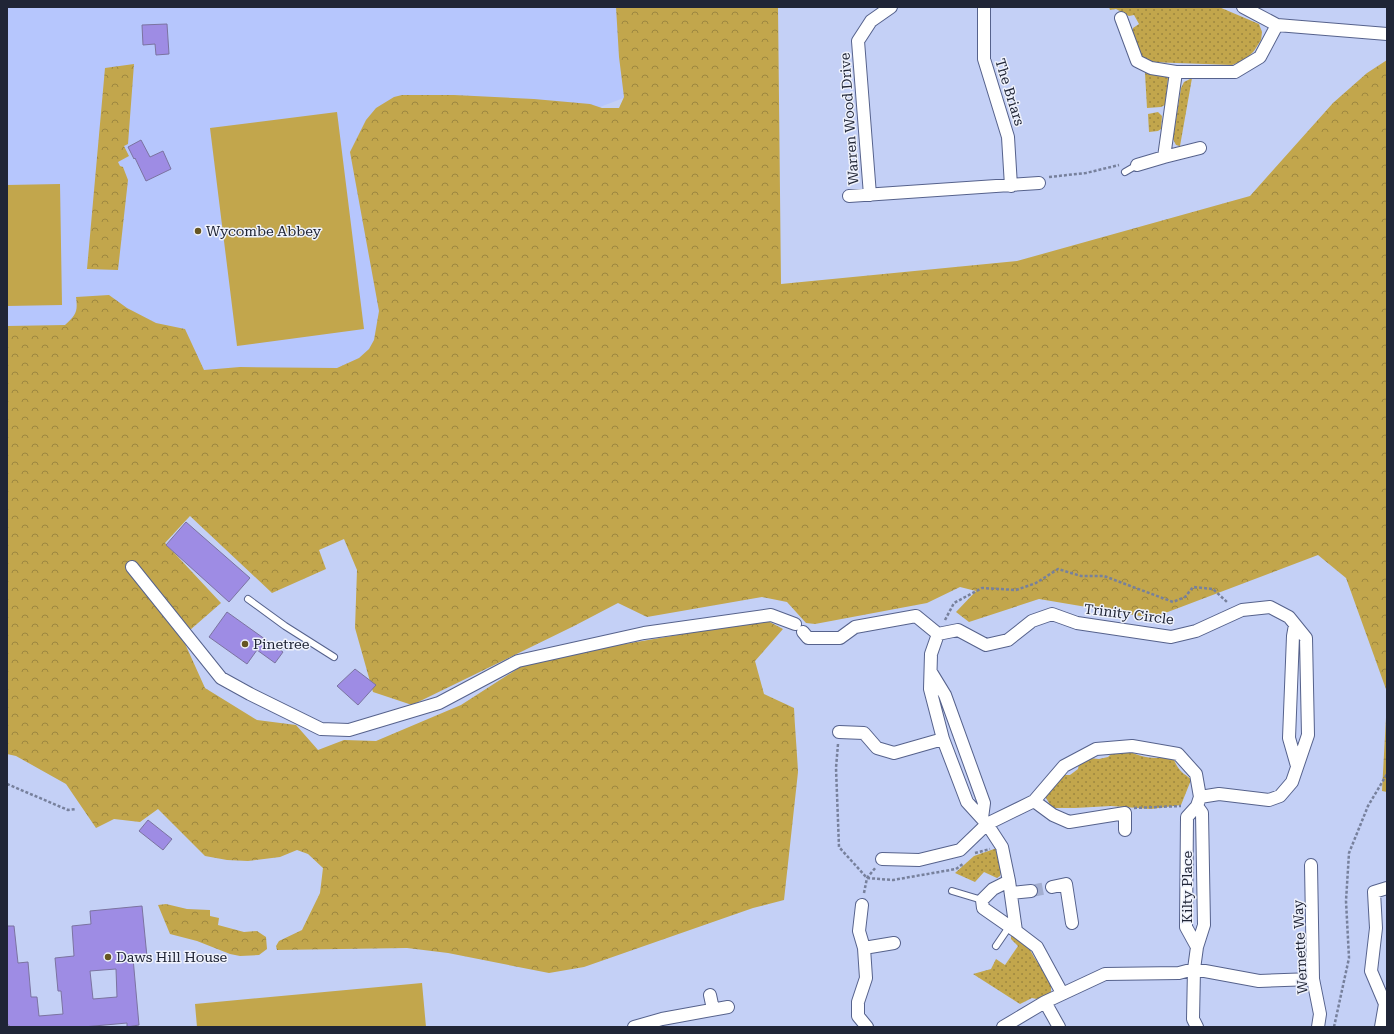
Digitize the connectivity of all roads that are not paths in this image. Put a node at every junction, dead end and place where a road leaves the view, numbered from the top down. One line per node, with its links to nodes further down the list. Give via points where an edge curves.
1 (891, 7): 14 (street, Warren Wood Drive, via 871,21 858,41)
2 (984, 7): 13 (street, The Briars, via 984,59 1008,137)
3 (1243, 7): 5 (street)
4 (1121, 18): 7 (street, via 1137,61 1151,68)
5 (1277, 25): 6 (street); 7 (street, via 1260,56 1235,72)
6 (1387, 34)
7 (1176, 72): 9 (street)
8 (1200, 148): 9 (street)
9 (1164, 157): 10 (street)
10 (1137, 165): 11 (lane)
11 (1125, 172)
12 (1039, 184): 13 (street)
13 (1011, 186): 14 (street)
14 (870, 194): 15 (street)
15 (849, 196)
16 (132, 567): 19 (street, via 221,678 321,729 349,730 424,708 439,703 518,661 636,634 771,615 799,628 808,638 840,638 855,627 916,616)
17 (248, 599): 20 (lane, via 284,626)
18 (1296, 625): 19 (street, Trinity Circle, via 1289,617 1270,607 1242,610 1196,632 1171,637 1077,623 1052,614 1032,621 1008,640 986,645 958,630); 24 (street, via 1293,636 1288,738); 24 (street, Trinity Circle, via 1306,638 1308,734)
19 (938, 634): 21 (street, via 931,654)
20 (334, 656)
21 (931, 672): 23 (street, via 930,689); 27 (street, via 944,695 984,803)
22 (839, 732): 23 (street, via 864,733 877,748 894,753)
23 (943, 739): 27 (street, via 967,802)
24 (1298, 766): 26 (street, Trinity Circle, via 1292,782 1280,796 1270,800 1219,794)
25 (1034, 801): 26 (street, Kilty Place, via 1064,766 1096,749 1132,746 1178,754 1196,774); 27 (street); 28 (street, via 1053,816 1069,822 1125,813)
26 (1199, 801): 42 (street, Kilty Place, via 1202,813 1204,925); 42 (street, via 1187,817 1186,927)
27 (984, 821): 29 (street, via 960,850 918,860); 31 (street, via 1002,846)
28 (1125, 830)
29 (882, 859)
30 (1311, 865): 45 (street, Wernette Way)
31 (1010, 887): 35 (street); 36 (street, via 993,889); 39 (street)
32 (1052, 887): 38 (street, via 1066,884)
33 (1387, 888): 49 (street, via 1374,892 1376,928 1371,971)
34 (952, 891): 36 (lane)
35 (1031, 891)
36 (982, 900): 39 (street, via 983,908)
37 (862, 905): 43 (street, via 859,930)
38 (1072, 923)
39 (1012, 929): 41 (lane); 46 (street, via 1037,947)
40 (894, 943): 43 (street)
41 (996, 946)
42 (1197, 947): 44 (street, Kilty Place)
43 (864, 948): 54 (street, via 866,978 858,1002 858,1016)
44 (1194, 969): 45 (street, via 1259,981); 46 (street, via 1179,973 1105,974); 52 (street, Kilty Place)
45 (1313, 979): 57 (street, Wernette Way, via 1320,1014)
46 (1062, 993): 48 (street)
47 (710, 995): 51 (street)
48 (1045, 1002): 55 (street); 56 (street)
49 (1386, 1004): 58 (street)
50 (728, 1007): 51 (street)
51 (713, 1009): 53 (street)
52 (1194, 1024)
53 (634, 1027)
54 (867, 1027)
55 (1003, 1027)
56 (1059, 1027)
57 (1318, 1027)
58 (1381, 1027)

